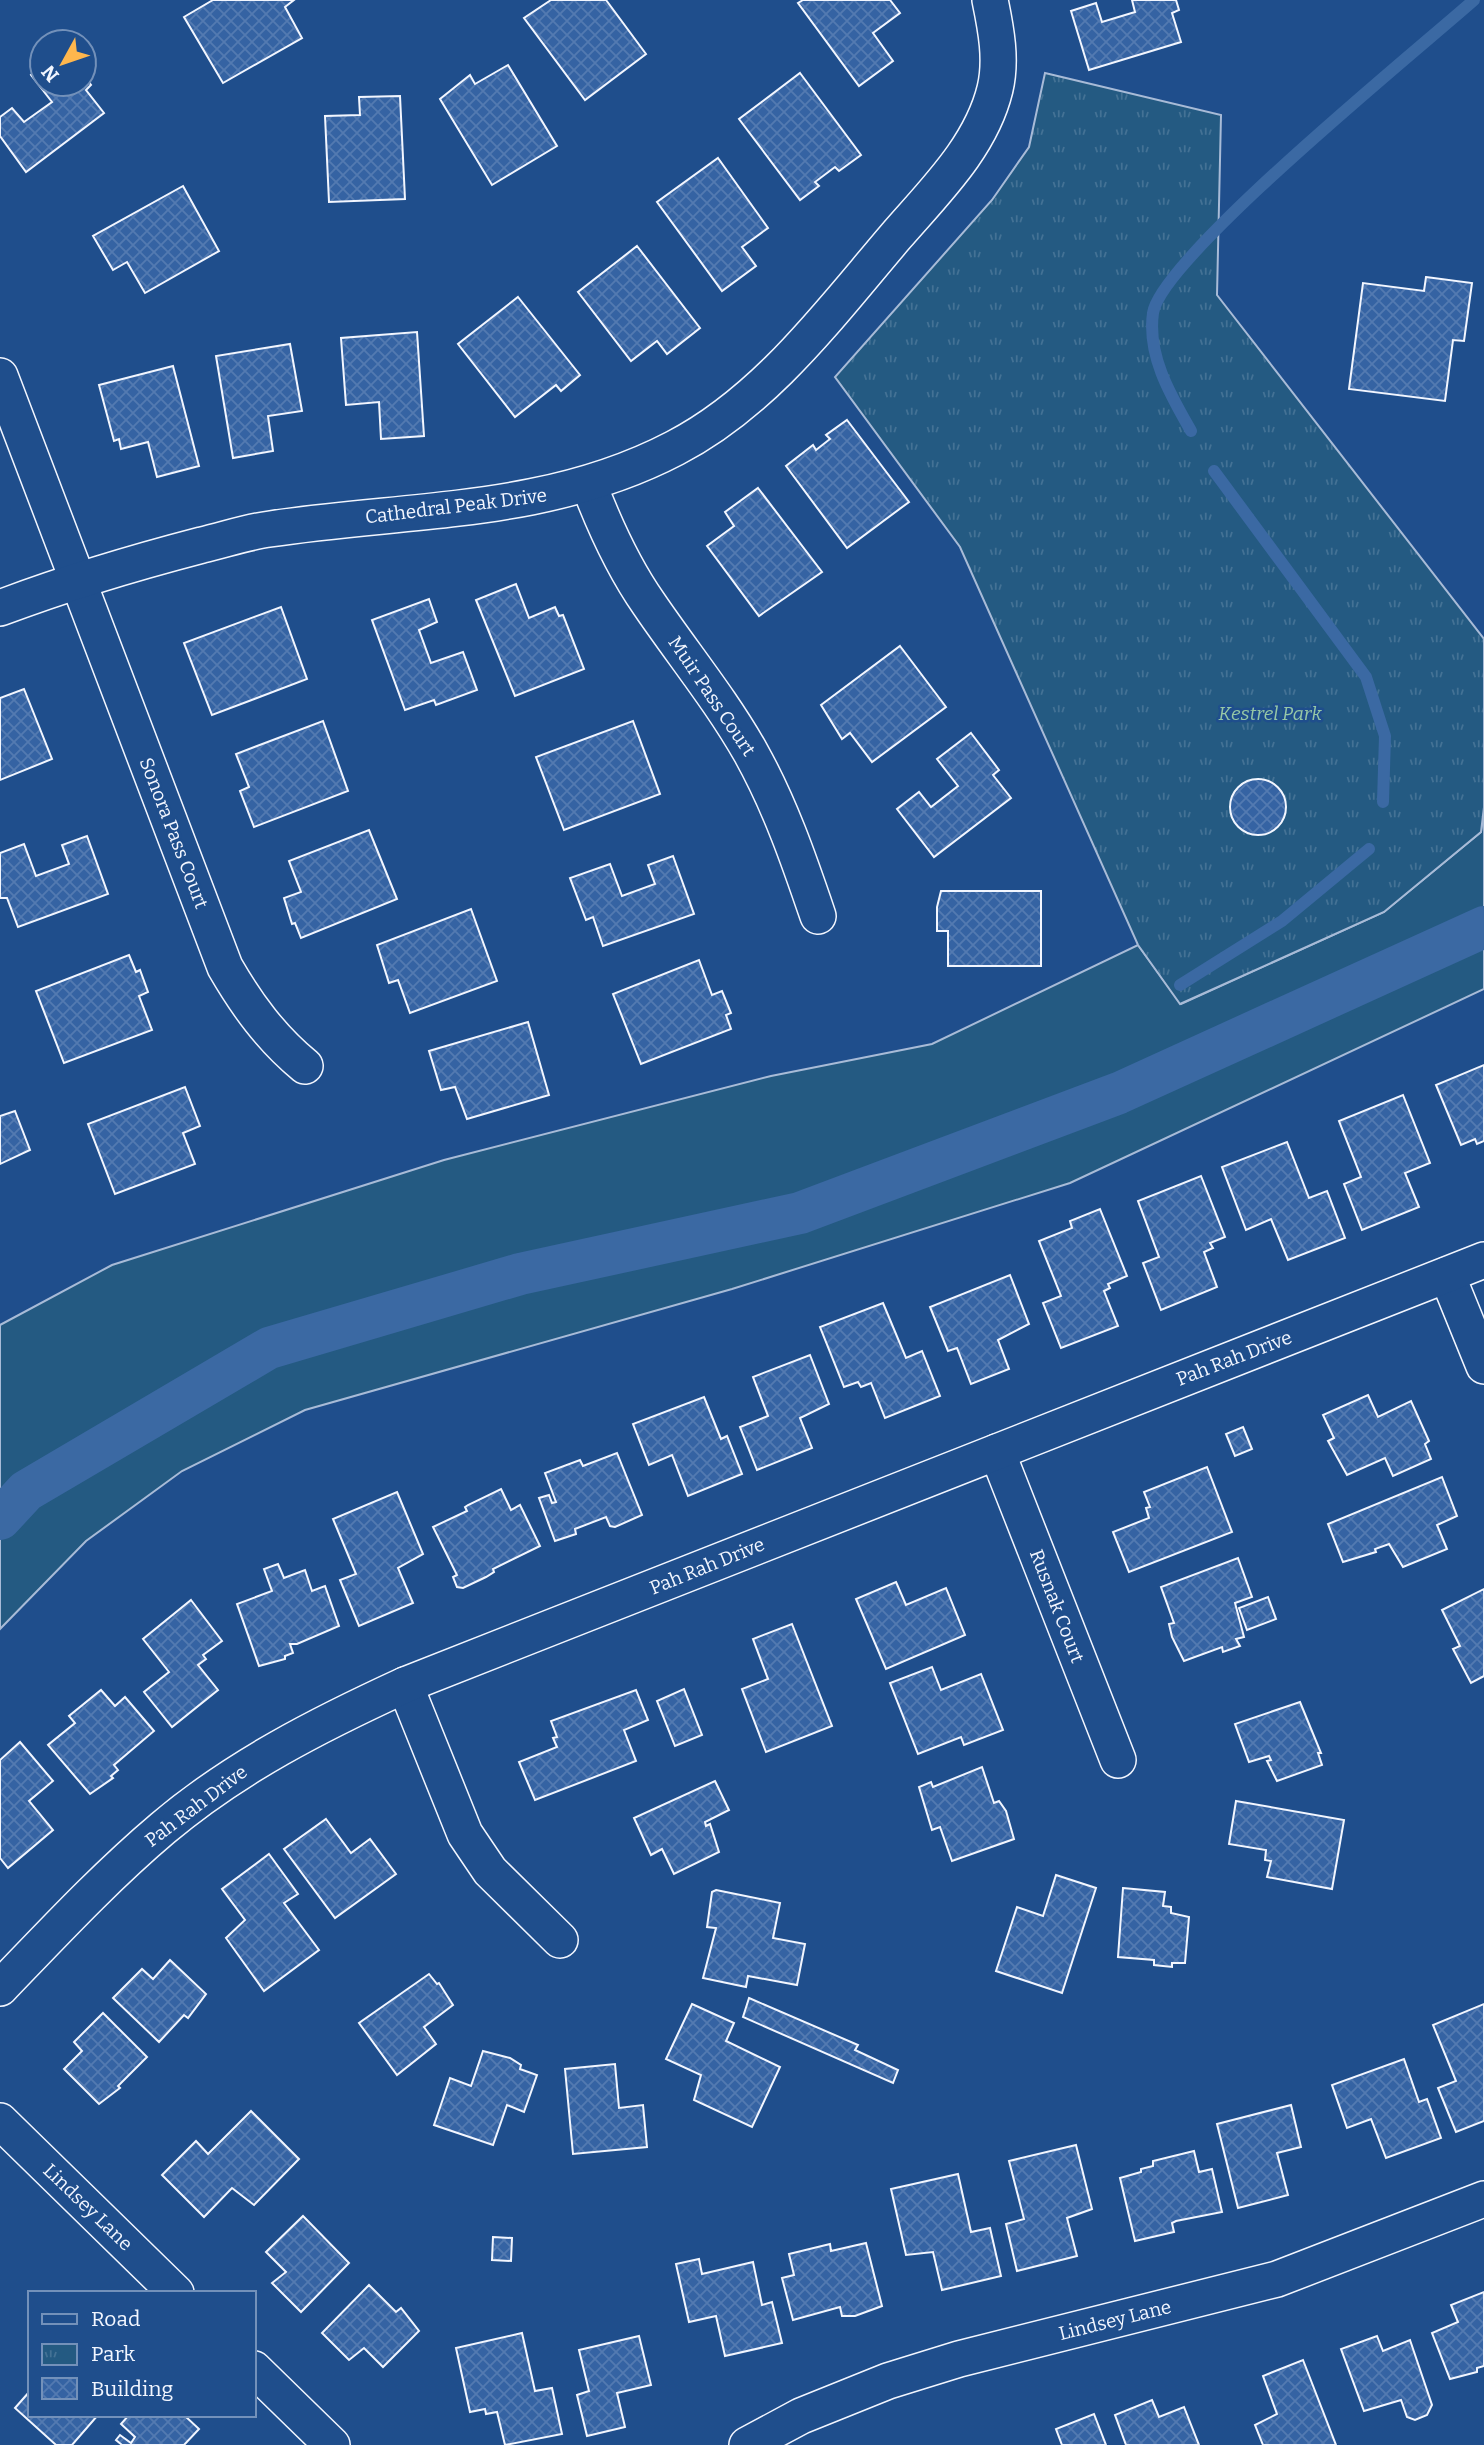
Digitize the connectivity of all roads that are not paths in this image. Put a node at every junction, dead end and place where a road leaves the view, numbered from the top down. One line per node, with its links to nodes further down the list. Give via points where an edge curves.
1 (990, 0): 3 (street, Cathedral Peak Drive, via 998,42 995,88 979,130 956,167 796,353 737,406 678,447)
2 (0, 376): 4 (street, Sonora Pass Court)
3 (589, 485): 4 (street, Cathedral Peak Drive, via 479,506 265,530); 6 (street, Muir Pass Court, via 609,537 648,602 752,754 790,833)
4 (77, 579): 5 (street, Cathedral Peak Drive); 7 (street, Sonora Pass Court, via 225,967 248,1007)
5 (0, 608)
6 (818, 916)
7 (305, 1066)
8 (1484, 1260): 9 (street, Pah Rah Drive)
9 (1447, 1275): 10 (street); 11 (street, Pah Rah Drive)
10 (1484, 1366)
11 (997, 1452): 12 (street, Pah Rah Drive); 13 (street, Rusnak Court)
12 (405, 1685): 14 (street, via 465,1834 490,1871); 15 (street, Pah Rah Drive, via 323,1722 240,1771 165,1826)
13 (1118, 1760)
14 (560, 1940)
15 (0, 1988)
16 (0, 2121): 18 (street, Lindsey Lane)
17 (1484, 2199): 21 (street, Lindsey Lane, via 1277,2279 888,2381 801,2416)
18 (174, 2291)
19 (256, 2371): 20 (street)
20 (331, 2445)
21 (747, 2445)

